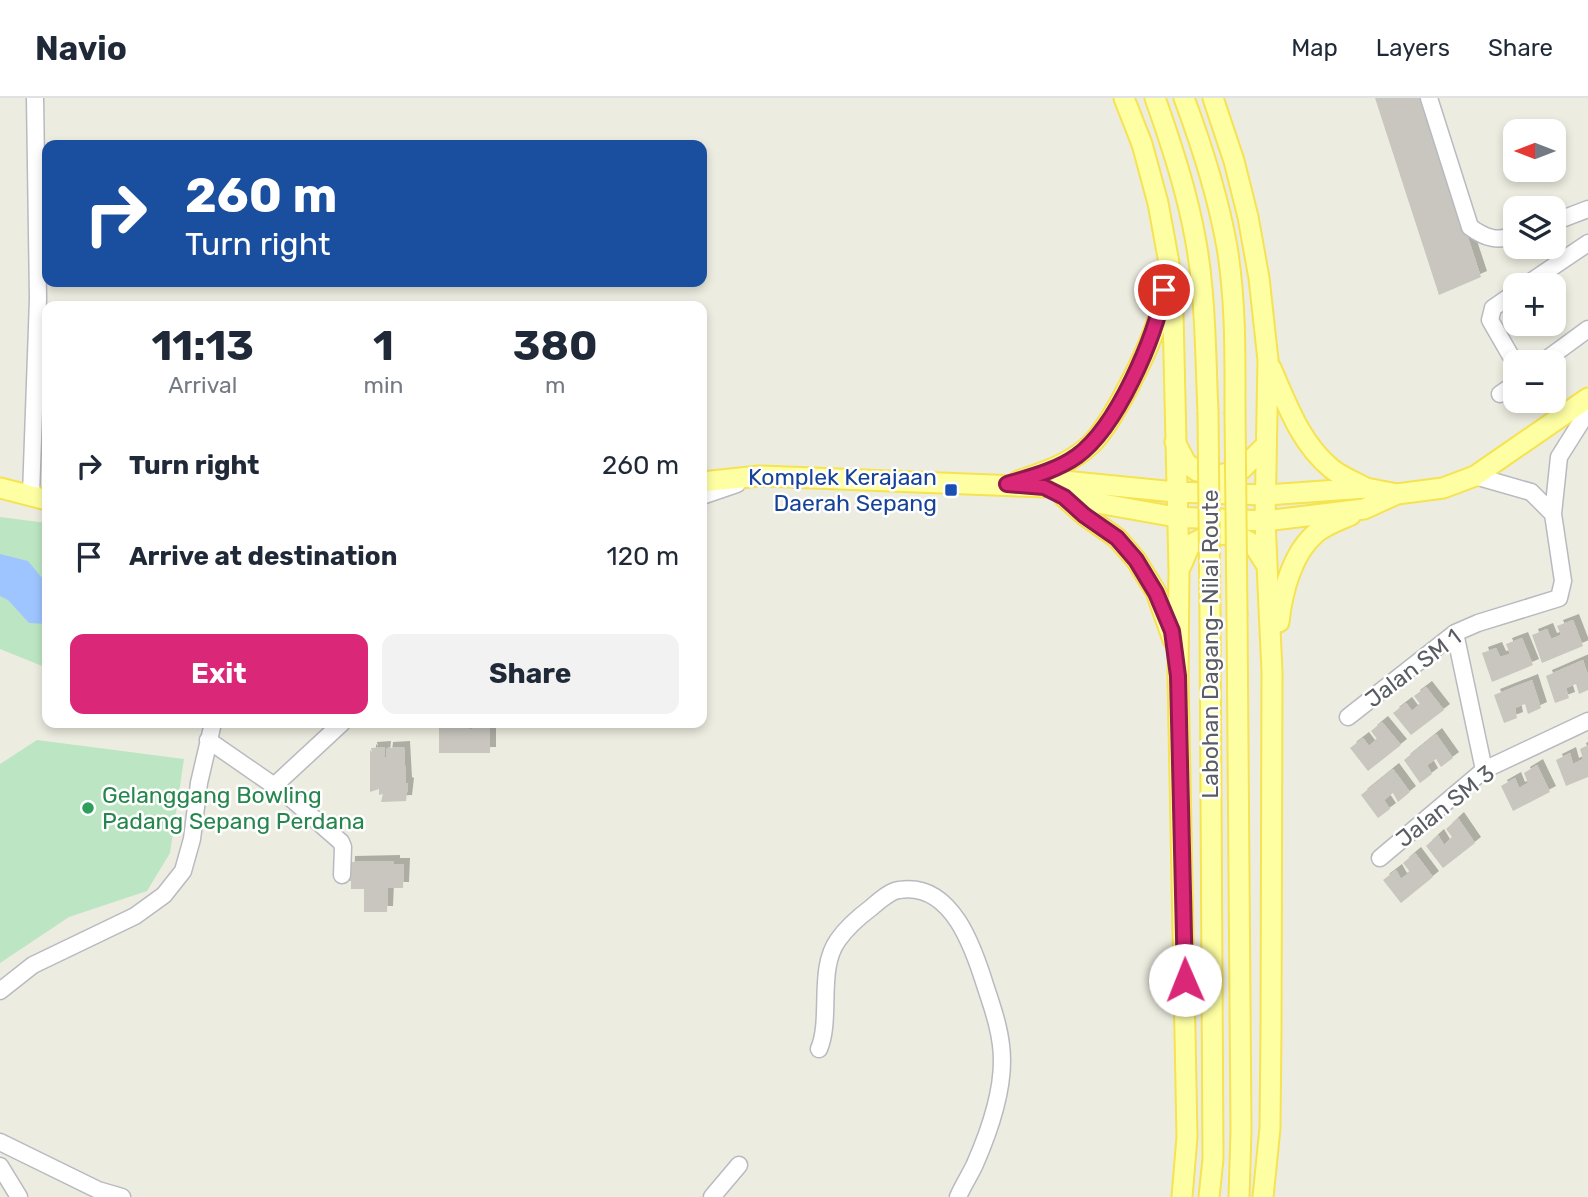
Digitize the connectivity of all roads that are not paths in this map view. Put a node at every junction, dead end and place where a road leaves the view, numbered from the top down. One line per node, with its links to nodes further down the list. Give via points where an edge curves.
1 (35, 98): 35 (street)
2 (1124, 98): 11 (main road, via 1142,144)
3 (1155, 98): 65 (main road, Labohan Dagang–Nilai Route, bridge, via 1191,219 1202,287 1210,616 1213,1159)
4 (1184, 98): 66 (main road, Labohan Dagang–Nilai Route, bridge, via 1227,247 1235,325)
5 (1213, 98): 17 (main road, via 1248,217)
6 (1429, 98): 9 (street, via 1469,227 1483,237)
7 (1588, 209): 8 (street)
8 (1566, 217)
9 (1503, 237)
10 (1588, 243): 12 (street)
11 (1169, 263): 22 (main road); 27 (main road, via 1158,317 1136,369 1092,443 1053,469)
12 (1544, 273)
13 (1503, 301): 15 (street, via 1493,308 1489,320)
14 (1588, 329): 16 (street)
15 (1507, 350)
16 (1559, 350)
17 (1268, 360): 23 (main road); 30 (main road, via 1309,446 1334,470)
18 (1503, 392): 19 (street)
19 (1500, 394)
20 (1588, 398): 25 (main road)
21 (1588, 411): 38 (street, Jalan SM 1, via 1559,457)
22 (1175, 442): 23 (main road, via 1186,463 1197,471 1220,475 1242,469); 31 (main road)
23 (1266, 445): 34 (main road)
24 (760, 476): 26 (main road); 27 (main road); 32 (street)
25 (1475, 476): 33 (main road, via 1443,488); 38 (street, via 1531,492)
26 (707, 481)
27 (1007, 484): 28 (main road)
28 (1044, 487): 31 (main road, via 1064,481); 36 (main road)
29 (0, 488): 35 (main road)
30 (1366, 488): 33 (main road); 34 (main road)
31 (1175, 492): 34 (main road); 39 (main road)
32 (707, 494)
33 (1397, 494): 37 (main road)
34 (1265, 495): 40 (main road)
35 (39, 497)
36 (1064, 497): 39 (main road); 45 (main road, via 1117,538 1136,560 1172,631)
37 (1364, 509): 40 (main road); 44 (main road, via 1317,532 1300,551 1281,602)
38 (1553, 514): 43 (street, Jalan SM 1, via 1563,581 1559,598)
39 (1176, 517): 40 (main road); 42 (main road)
40 (1265, 521): 41 (main road)
41 (1268, 567): 42 (main road, via 1254,544 1235,534 1209,535 1190,545); 44 (main road)
42 (1179, 570): 45 (main road)
43 (1455, 633): 46 (street, Jalan SM 1); 51 (street)
44 (1272, 672): 67 (main road, via 1270,1128)
45 (1178, 676): 64 (main road, via 1187,1137)
46 (1348, 717)
47 (1588, 721): 51 (street, Jalan SM 3)
48 (212, 728): 50 (street)
49 (337, 728): 52 (street)
50 (208, 740): 52 (street); 55 (street, via 183,872 164,895 135,916 33,965)
51 (1483, 770): 53 (street, Jalan SM 3)
52 (274, 786): 54 (street, via 341,842)
53 (1380, 858)
54 (342, 876)
55 (0, 991)
56 (819, 1049): 63 (street, via 824,1037 826,981 836,941 860,916 897,890 918,890 943,901 960,923 980,969 1000,1031 1002,1062 998,1100)
57 (0, 1142): 61 (street, via 97,1190)
58 (0, 1166): 60 (street)
59 (738, 1166): 62 (street)
60 (19, 1197)
61 (122, 1197)
62 (712, 1197)
63 (958, 1197)
64 (1182, 1197)
65 (1209, 1197)
66 (1239, 1197)
67 (1263, 1197)

